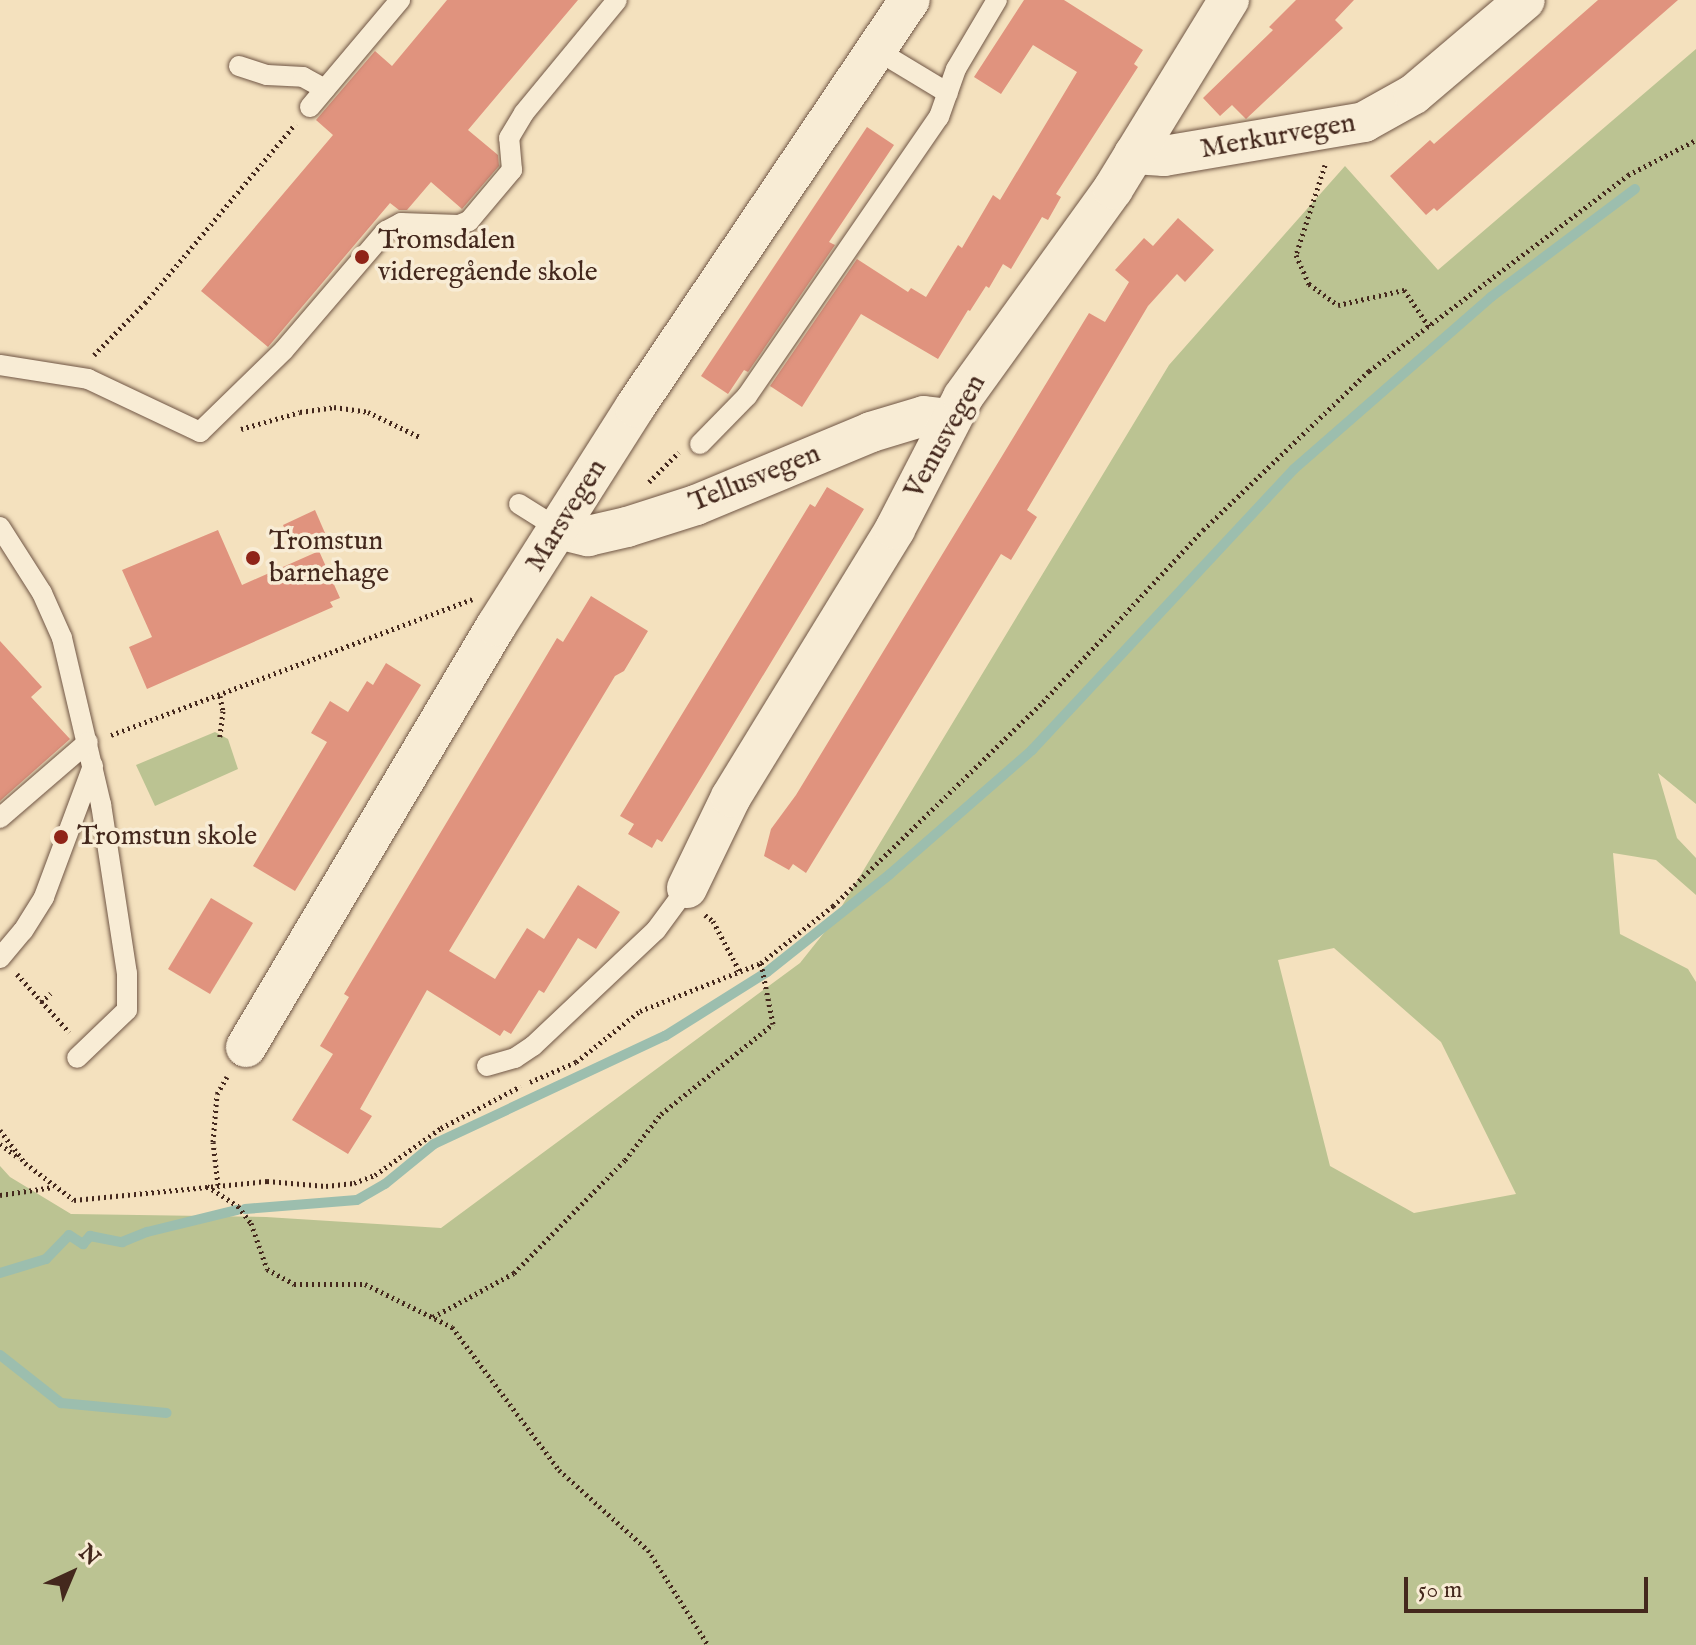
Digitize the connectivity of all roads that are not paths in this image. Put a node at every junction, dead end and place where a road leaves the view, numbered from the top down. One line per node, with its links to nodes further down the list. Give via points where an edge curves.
1 (400, 0): 9 (lane)
2 (617, 0): 13 (lane, via 524,113 509,138 512,170 469,221 401,223 386,231 284,350 200,432 73,375)
3 (910, 0): 7 (street, Marsvegen)
4 (997, 0): 10 (lane, via 956,69)
5 (1229, 0): 12 (street, Venusvegen)
6 (1525, 0): 12 (street, Merkurvegen, via 1406,100 1364,122 1164,156)
7 (875, 49): 10 (lane); 18 (street, Marsvegen, via 650,383)
8 (239, 66): 9 (lane, via 267,75 303,77)
9 (325, 89): 11 (lane)
10 (948, 93): 15 (lane, via 939,117 747,396)
11 (310, 107)
12 (1134, 154): 14 (street, Venusvegen)
13 (0, 365)
14 (950, 419): 18 (street, Tellusvegen, via 924,416 900,422 696,505 627,527 588,536); 22 (street, Venusvegen, via 895,529 731,797)
15 (700, 444)
16 (519, 504): 18 (lane)
17 (0, 527): 19 (lane, via 56,622)
18 (559, 529): 24 (street, Marsvegen)
19 (88, 742): 20 (lane); 21 (lane)
20 (93, 766): 23 (lane, via 44,897); 25 (lane, via 112,947 130,998 127,1010)
21 (0, 818)
22 (684, 892): 26 (lane, via 656,930 533,1046)
23 (0, 958)
24 (246, 1047)
25 (77, 1058)
26 (487, 1066)

